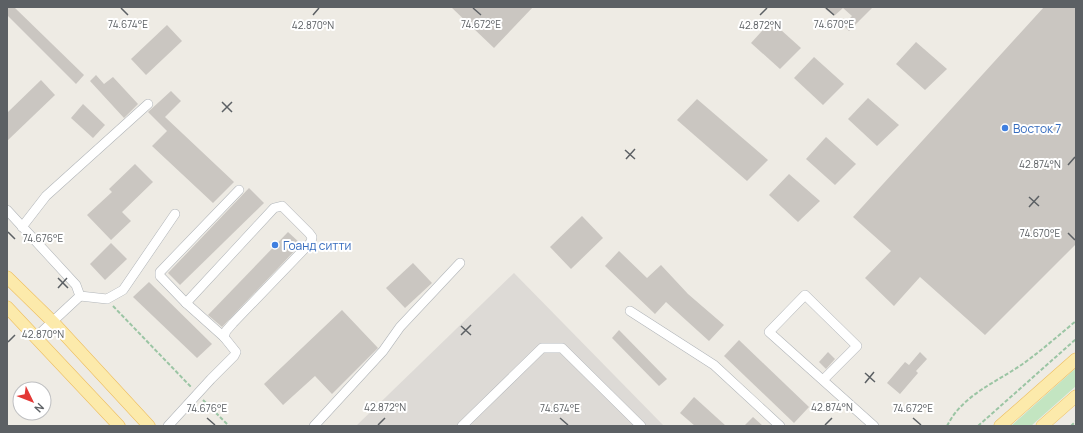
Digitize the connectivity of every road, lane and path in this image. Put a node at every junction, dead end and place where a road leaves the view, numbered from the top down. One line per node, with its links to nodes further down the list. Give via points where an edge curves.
1 (148, 104): 5 (lane, via 46,196)
2 (239, 190): 10 (lane, via 160,272 160,276)
3 (7, 210): 5 (lane)
4 (175, 214): 9 (lane, via 123,290)
5 (22, 227): 8 (lane, via 76,285)
6 (460, 263): 27 (lane)
7 (7, 277): 14 (main road)
8 (80, 296): 9 (lane); 14 (lane)
9 (107, 299): 20 (path)
10 (186, 303): 15 (lane); 15 (lane, via 274,208 282,206 309,233 312,237 311,242 233,323)
11 (7, 307): 16 (main road)
12 (630, 311): 30 (lane, via 714,365)
13 (1076, 320): 32 (path, via 1026,362 971,396 958,408)
14 (52, 322): 16 (lane); 24 (main road)
15 (224, 337): 20 (lane, via 236,352)
16 (36, 338): 23 (main road)
17 (1076, 339): 33 (path)
18 (1076, 359): 34 (main road)
19 (824, 380): 19 (lane, via 769,332 805,295 858,346); 31 (lane)
20 (198, 395): 25 (lane); 26 (path)
21 (1076, 396): 35 (main road)
22 (1076, 421): 36 (path)
23 (119, 426)
24 (149, 426)
25 (168, 426)
26 (229, 426)
27 (314, 426)
28 (462, 426): 29 (lane, via 542,348 562,348)
29 (641, 426)
30 (780, 426)
31 (874, 426)
32 (947, 426)
33 (978, 426)
34 (1000, 426)
35 (1042, 426)
36 (1071, 426)

